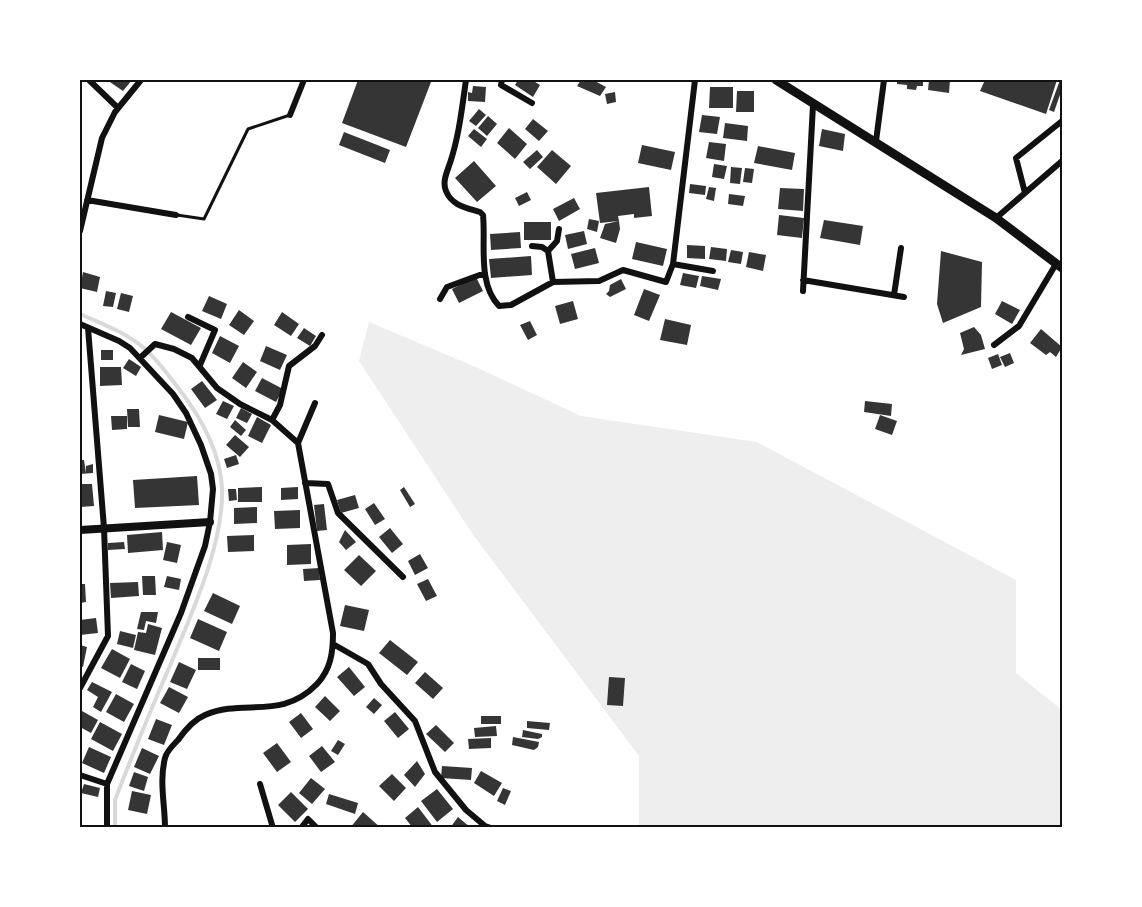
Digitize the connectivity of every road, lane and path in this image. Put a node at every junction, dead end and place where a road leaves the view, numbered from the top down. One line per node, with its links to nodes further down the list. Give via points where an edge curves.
1 (89, 80): 11 (street)
2 (141, 80): 11 (street)
3 (304, 80): 12 (street)
4 (466, 80): 29 (street, via 445,187 456,204 483,215)
5 (502, 80): 9 (street, via 501,85)
6 (694, 80): 26 (street)
7 (776, 80): 10 (main road)
8 (884, 80): 14 (street)
9 (532, 103)
10 (813, 105): 14 (main road); 30 (street)
11 (118, 108): 18 (street, via 102,138)
12 (290, 115): 19 (lane, via 248,129 204,219)
13 (1062, 121): 17 (street, via 1016,158)
14 (876, 141): 20 (main road)
15 (1062, 161): 17 (street)
16 (80, 193): 18 (street)
17 (1025, 194): 20 (street)
18 (87, 197): 19 (street); 21 (street)
19 (176, 215)
20 (996, 218): 27 (main road)
21 (80, 227)
22 (559, 229): 25 (street, via 557,241)
23 (532, 246): 25 (street)
24 (901, 248): 33 (street)
25 (548, 251): 31 (street)
26 (673, 264): 28 (street); 31 (street, via 666,282 622,270 599,281)
27 (1059, 266): 40 (street, via 1018,326)
28 (713, 271)
29 (485, 273): 31 (street, via 499,306 511,305); 35 (street, via 447,288)
30 (803, 280): 32 (street); 33 (street)
31 (553, 282)
32 (803, 291)
33 (894, 295): 34 (street)
34 (904, 297)
35 (440, 299)
36 (188, 317): 42 (street, via 215,330)
37 (80, 324): 38 (street)
38 (88, 328): 41 (street, via 119,340); 48 (street)
39 (322, 335): 44 (street, via 315,346 289,366 280,405)
40 (993, 345)
41 (142, 356): 42 (street, via 155,344 174,349); 47 (street, via 180,404 201,445 211,474)
42 (200, 365): 44 (street, via 217,388)
43 (315, 403): 45 (street)
44 (272, 420): 45 (street)
45 (298, 443): 46 (street)
46 (305, 483): 50 (street, via 328,484 338,513); 51 (street)
47 (210, 522): 48 (street); 54 (street, via 180,613)
48 (104, 528): 49 (street); 52 (street, via 108,636)
49 (80, 530)
50 (403, 577)
51 (333, 644): 56 (street, via 368,664 421,731 435,772 466,810); 58 (street, via 331,661 322,678 300,699 261,708 218,711 197,719 187,728 165,756 161,785)
52 (80, 687)
53 (80, 775): 54 (street)
54 (107, 784): 57 (street)
55 (260, 784): 59 (street)
56 (486, 827)
57 (107, 828)
58 (165, 828)
59 (273, 828)
60 (301, 828): 61 (street, via 308,819)
61 (316, 828)

